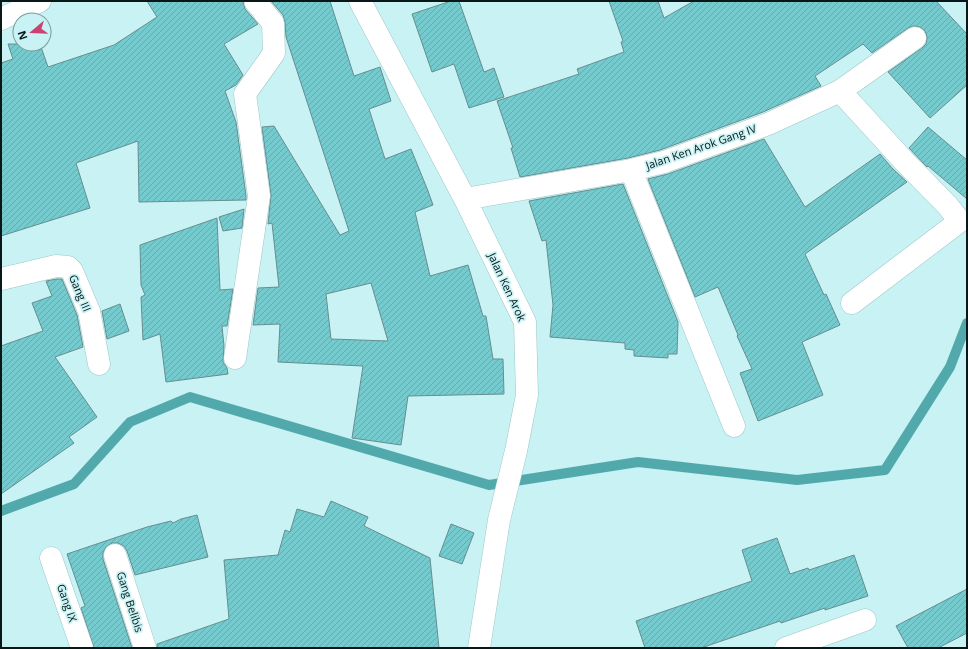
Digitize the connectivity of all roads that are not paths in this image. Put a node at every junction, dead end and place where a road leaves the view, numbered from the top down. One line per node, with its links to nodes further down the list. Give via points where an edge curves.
1 (40, 1): 4 (street)
2 (255, 1): 11 (street, via 273,23 274,53 245,94 259,196)
3 (360, 1): 8 (street, Jalan Ken Arok)
4 (8, 11)
5 (915, 38): 6 (street, Jalan Ken Arok Gang IV)
6 (840, 91): 7 (street, Jalan Ken Arok Gang IV, via 768,124 664,162); 10 (street, via 960,221)
7 (631, 170): 8 (street, Jalan Ken Arok Gang IV); 13 (street)
8 (465, 199): 19 (street, Jalan Ken Arok, via 525,322 527,395 499,520)
9 (1, 279): 12 (street, Gang III, via 56,266 68,267 89,311)
10 (852, 302)
11 (235, 358)
12 (99, 364)
13 (734, 426)
14 (115, 555): 18 (street, Gang Belibis)
15 (52, 558): 17 (street, Gang IX)
16 (865, 620): 20 (street)
17 (82, 648)
18 (145, 648)
19 (479, 648)
20 (786, 648)

